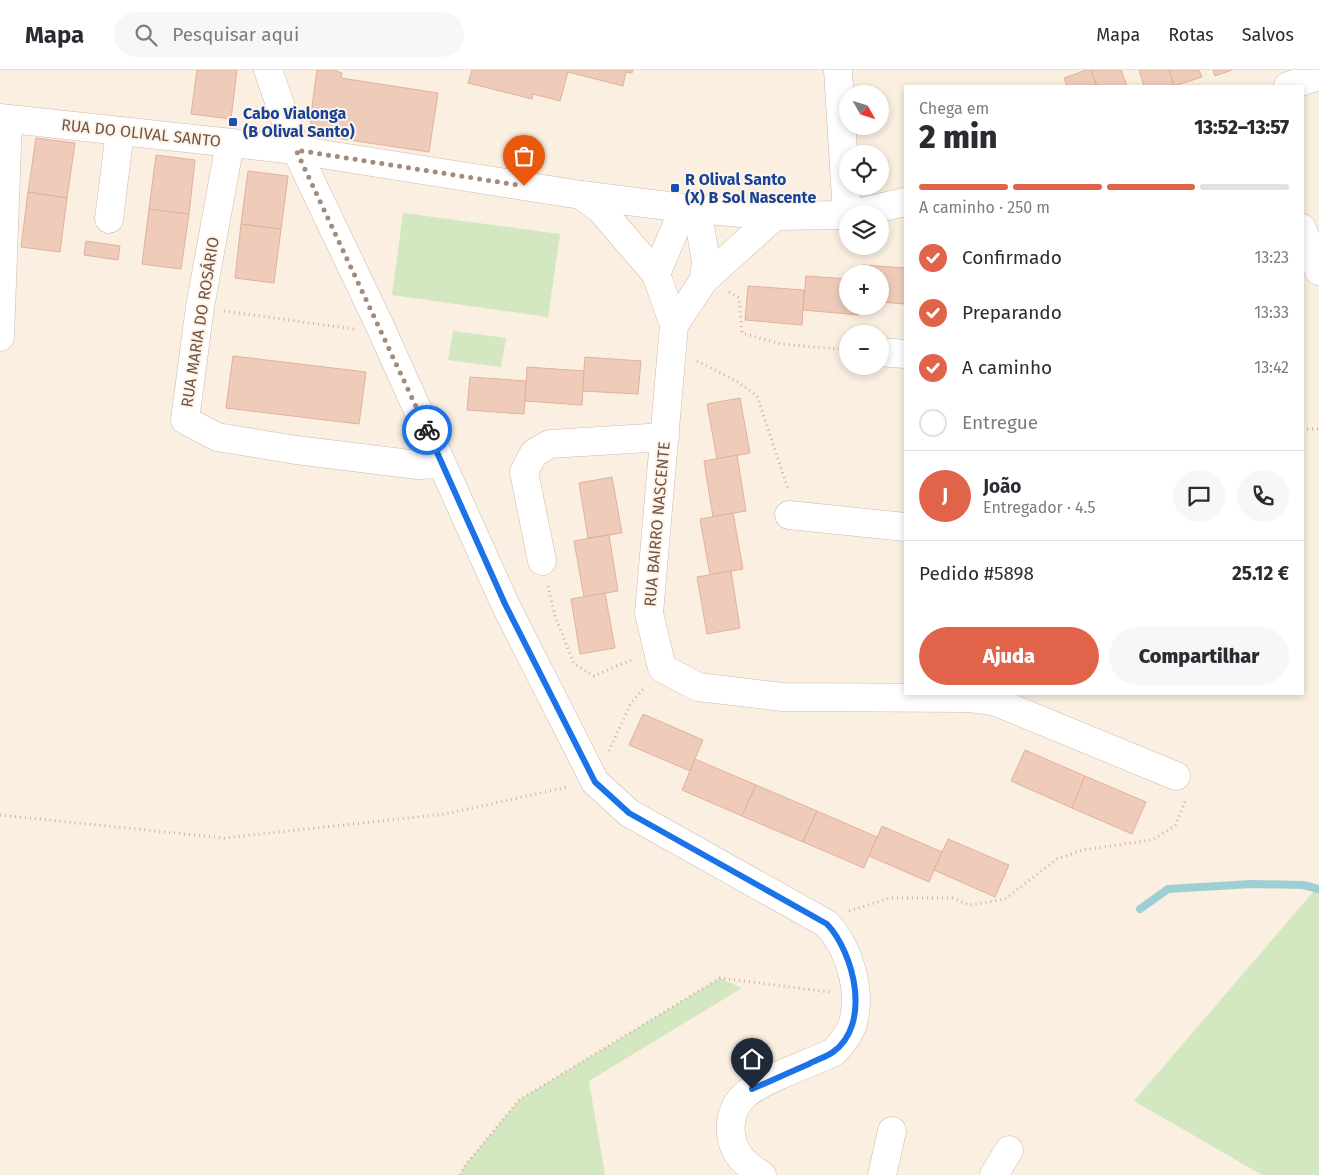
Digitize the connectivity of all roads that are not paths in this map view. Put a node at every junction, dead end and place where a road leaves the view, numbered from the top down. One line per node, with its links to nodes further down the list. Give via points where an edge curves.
1 (268, 70): 8 (street)
2 (838, 70): 11 (street)
3 (1319, 76): 4 (street)
4 (1291, 85)
5 (4, 118): 6 (street, RUA DO OLIVAL SANTO); 22 (street)
6 (120, 131): 7 (street, RUA DO OLIVAL SANTO); 16 (street)
7 (230, 143): 8 (street, RUA DO OLIVAL SANTO); 26 (street, RUA MARIA DO ROSÁRIO, via 200,307 185,420 217,437 418,465)
8 (296, 150): 9 (street, RUA DO OLIVAL SANTO); 26 (street)
9 (581, 194): 13 (street, RUA DO OLIVAL SANTO); 19 (street, RUA BAIRRO NASCENTE, via 601,210)
10 (904, 202): 12 (street, RUA DO OLIVAL SANTO)
11 (848, 205)
12 (889, 206)
13 (691, 208): 15 (street, RUA DO OLIVAL SANTO); 19 (street); 20 (street, via 706,261)
14 (839, 215): 15 (street, RUA DO OLIVAL SANTO)
15 (775, 216): 20 (street, RUA BAIRRO NASCENTE)
16 (109, 218)
17 (1304, 233): 18 (street)
18 (1319, 271)
19 (656, 274): 21 (street, RUA BAIRRO NASCENTE)
20 (704, 280): 21 (street, RUA BAIRRO NASCENTE)
21 (674, 325): 25 (street, RUA BAIRRO NASCENTE)
22 (0, 337)
23 (889, 353): 24 (street)
24 (904, 354)
25 (665, 437): 29 (street, via 550,444 534,453 524,472); 30 (street, RUA BAIRRO NASCENTE, via 649,613 662,668 698,687 783,697)
26 (442, 464): 34 (street, via 505,604 595,782 629,813 827,924 847,954 855,996 853,1023 848,1034 834,1052 752,1089 737,1104 730,1128 732,1141 741,1160)
27 (789, 515): 28 (street)
28 (904, 527)
29 (542, 560)
30 (995, 697): 31 (street)
31 (1176, 776)
32 (892, 1131): 35 (street)
33 (1009, 1150): 36 (street)
34 (762, 1175)
35 (882, 1175)
36 (994, 1175)

